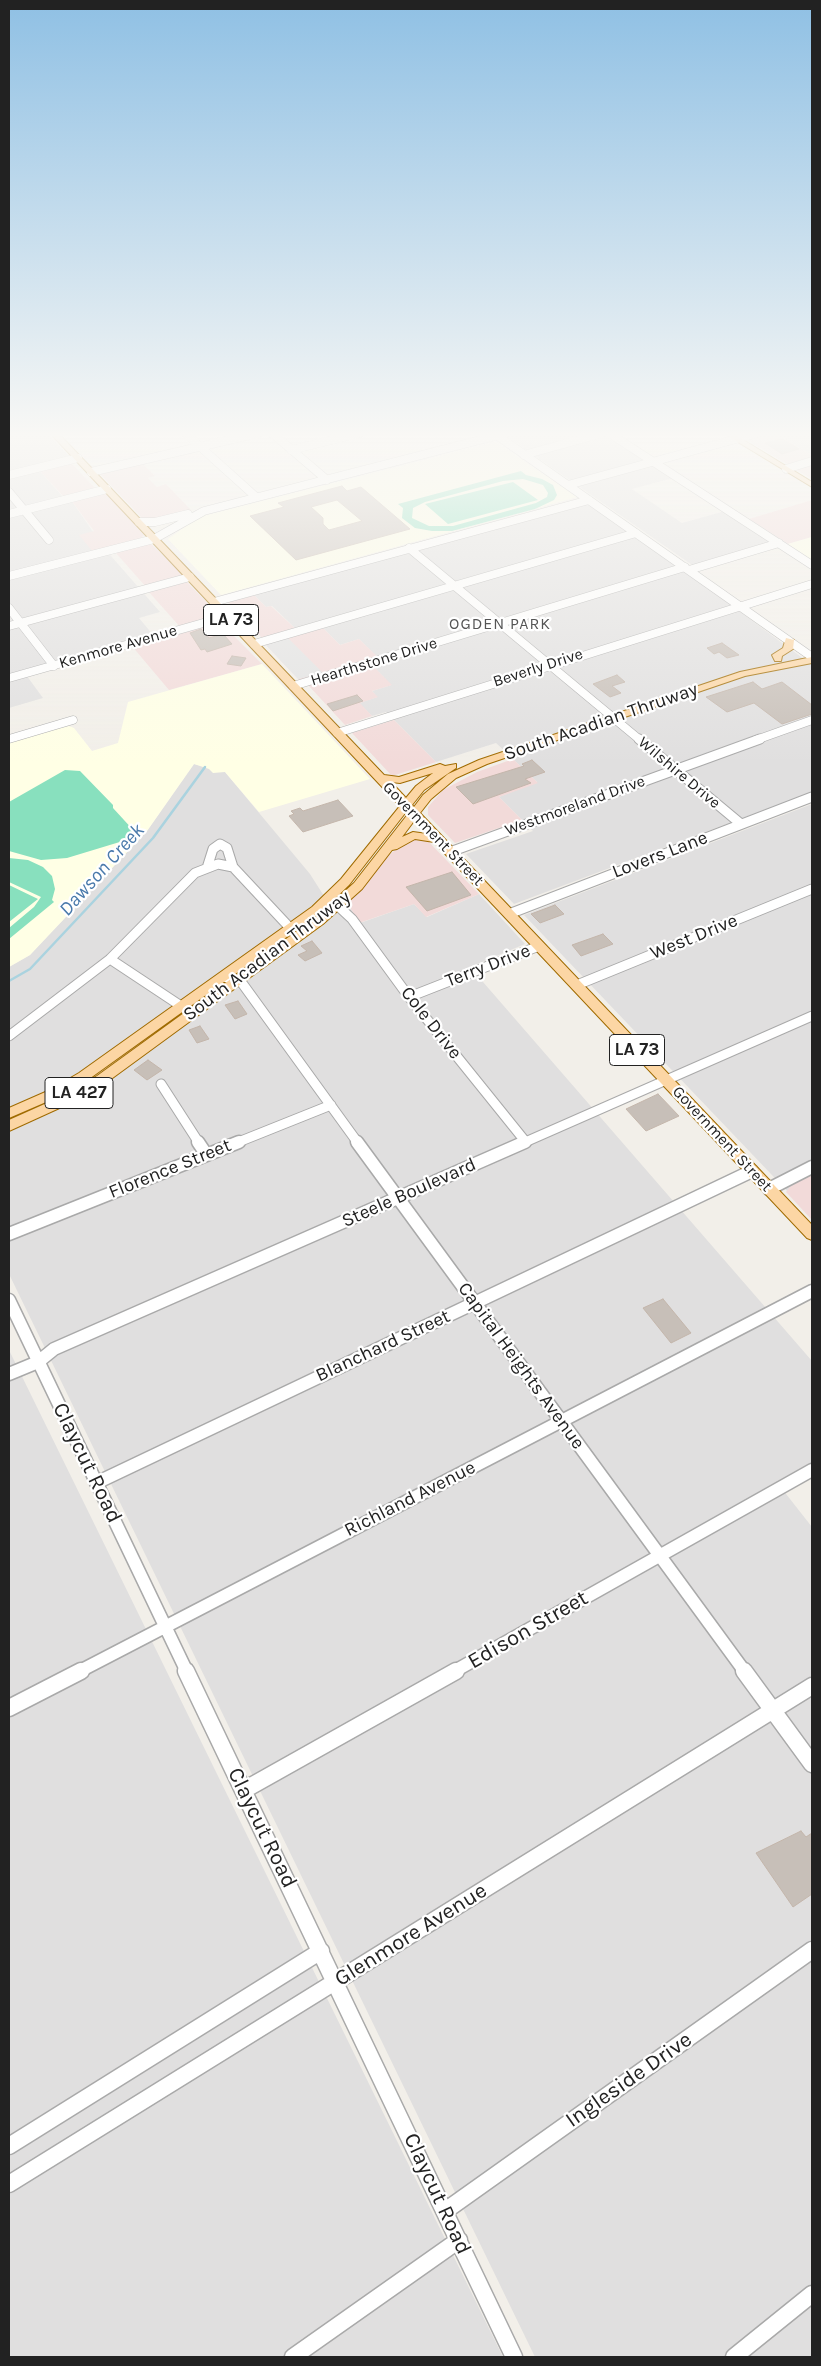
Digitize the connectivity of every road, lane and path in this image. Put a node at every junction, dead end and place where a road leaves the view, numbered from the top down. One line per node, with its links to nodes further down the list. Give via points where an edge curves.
1 (137, 543): 11 (street)
2 (158, 543): 12 (main road, Government Street / LA 73)
3 (426, 543): 8 (street)
4 (599, 543): 14 (street)
5 (651, 543): 10 (street)
6 (778, 543): 10 (street, Hearthstone Drive)
7 (779, 543): 9 (street)
8 (409, 548): 14 (street, Wilshire Drive); 15 (street)
9 (812, 565)
10 (687, 569): 16 (street); 20 (street, Hearthstone Drive)
11 (9, 576)
12 (190, 577): 15 (main road, Government Street / LA 73); 19 (street)
13 (812, 584): 16 (street, Beverly Drive)
14 (453, 585): 20 (street, Wilshire Drive); 23 (street)
15 (214, 602): 18 (main road, Government Street / LA 73)
16 (740, 606): 22 (street); 26 (street, Beverly Drive)
17 (9, 608): 19 (street)
18 (228, 616): 23 (main road, Government Street / LA 73); 27 (street, Kenmore Avenue)
19 (21, 623): 21 (street); 27 (street)
20 (500, 624): 26 (street, Wilshire Drive); 29 (street, Hearthstone Drive)
21 (9, 626)
22 (789, 640): 24 (street); 25 (main road, via 788,649 776,655)
23 (254, 644): 29 (main road, Government Street / LA 73)
24 (811, 656): 25 (main road, South Acadian Thruway / LA 427); 30 (main road, South Acadian Thruway)
25 (778, 659): 30 (main road, South Acadian Thruway / LA 427, via 750,664)
26 (549, 665): 30 (street, Wilshire Drive); 33 (street, Beverly Drive)
27 (54, 666): 28 (street, Kenmore Avenue)
28 (9, 678)
29 (293, 686): 33 (main road, Government Street / LA 73)
30 (610, 715): 35 (main road, South Acadian Thruway / LA 427); 36 (street, Wilshire Drive); 39 (main road, South Acadian Thruway, via 462,771)
31 (73, 720): 34 (street)
32 (812, 720): 36 (street, Westmoreland Drive)
33 (337, 732): 37 (main road, Government Street / LA 73)
34 (9, 739)
35 (455, 765): 37 (main road, via 400,780); 39 (main road, South Acadian Thruway / LA 427, via 429,780)
36 (675, 770): 40 (street, Wilshire Drive); 42 (street, Westmoreland Drive)
37 (380, 778): 39 (main road, Government Street / LA 73)
38 (812, 797): 40 (street, Lovers Lane)
39 (410, 809): 41 (main road, Government Street / LA 73); 43 (main road, South Acadian Thruway / LA 427); 49 (main road, South Acadian Thruway / LA 427, via 345,882)
40 (741, 824): 48 (street, Lovers Lane)
41 (438, 839): 42 (main road, Government Street / LA 73); 43 (main road, via 413,835)
42 (450, 852): 48 (main road, Government Street / LA 73)
43 (384, 853): 47 (main road, South Acadian Thruway / LA 427)
44 (233, 867): 45 (street, via 218,864); 45 (street, via 227,848 220,844 213,849); 49 (street)
45 (208, 868): 51 (street, via 196,873)
46 (812, 889): 54 (street, West Drive)
47 (338, 906): 53 (main road, South Acadian Thruway / LA 427); 55 (street, Cole Drive, via 352,919)
48 (509, 914): 50 (main road, Government Street / LA 73)
49 (291, 929): 52 (main road, South Acadian Thruway / LA 427)
50 (539, 946): 54 (main road, Government Street / LA 73); 55 (street, Terry Drive)
51 (110, 959): 56 (street); 58 (street)
52 (224, 977): 53 (street, Capital Heights Avenue); 56 (main road, South Acadian Thruway / LA 427)
53 (237, 981): 56 (main road, South Acadian Thruway / LA 427); 61 (street, Capital Heights Avenue, via 242,983)
54 (577, 986): 59 (main road, Government Street / LA 73)
55 (409, 997): 64 (street, Cole Drive)
56 (187, 1010): 62 (main road, South Acadian Thruway / LA 427, via 69,1085); 63 (main road, South Acadian Thruway / LA 427, via 82,1092)
57 (812, 1016): 59 (street, Steele Boulevard)
58 (9, 1036)
59 (666, 1080): 64 (street, Steele Boulevard); 67 (main road, Government Street / LA 73)
60 (161, 1084): 65 (street)
61 (331, 1104): 65 (street, Florence Street); 69 (street, Capital Heights Avenue)
62 (9, 1113)
63 (9, 1126)
64 (525, 1141): 69 (street, Steele Boulevard)
65 (206, 1154): 70 (street, Florence Street)
66 (812, 1167): 68 (street)
67 (752, 1171): 68 (main road, Government Street / LA 73); 74 (street, Blanchard Street)
68 (769, 1189): 71 (main road, Government Street / LA 73)
69 (400, 1198): 74 (street, Capital Heights Avenue); 75 (street, Steele Boulevard, via 54,1348)
70 (9, 1234)
71 (812, 1234)
72 (812, 1291): 77 (street, Richland Avenue)
73 (9, 1300): 75 (street, Claycut Road)
74 (474, 1303): 77 (street, Capital Heights Avenue); 79 (street, Blanchard Street)
75 (38, 1362): 76 (street, Steele Boulevard); 79 (street, Claycut Road)
76 (9, 1374)
77 (561, 1421): 80 (street, Capital Heights Avenue); 81 (street, Richland Avenue)
78 (812, 1470): 80 (street, Edison Street)
79 (96, 1482): 81 (street, Claycut Road)
80 (660, 1555): 84 (street, Capital Heights Avenue); 86 (street, Edison Street)
81 (165, 1626): 83 (street, Richland Avenue); 86 (street, Claycut Road)
82 (812, 1686): 84 (street, Glenmore Avenue)
83 (9, 1708)
84 (773, 1711): 85 (street, Capital Heights Avenue); 89 (street, Glenmore Avenue)
85 (812, 1764)
86 (244, 1790): 88 (street, Claycut Road)
87 (812, 1950): 92 (street, Ingleside Drive)
88 (321, 1951): 89 (street, Claycut Road); 90 (street, Glenmore Avenue)
89 (335, 1981): 91 (street, Glenmore Avenue); 92 (street, Claycut Road)
90 (9, 2146)
91 (9, 2184)
92 (445, 2211): 93 (street, Claycut Road)
93 (459, 2240): 95 (street); 96 (street, Claycut Road)
94 (812, 2294): 97 (street)
95 (293, 2357)
96 (514, 2357)
97 (734, 2357)

